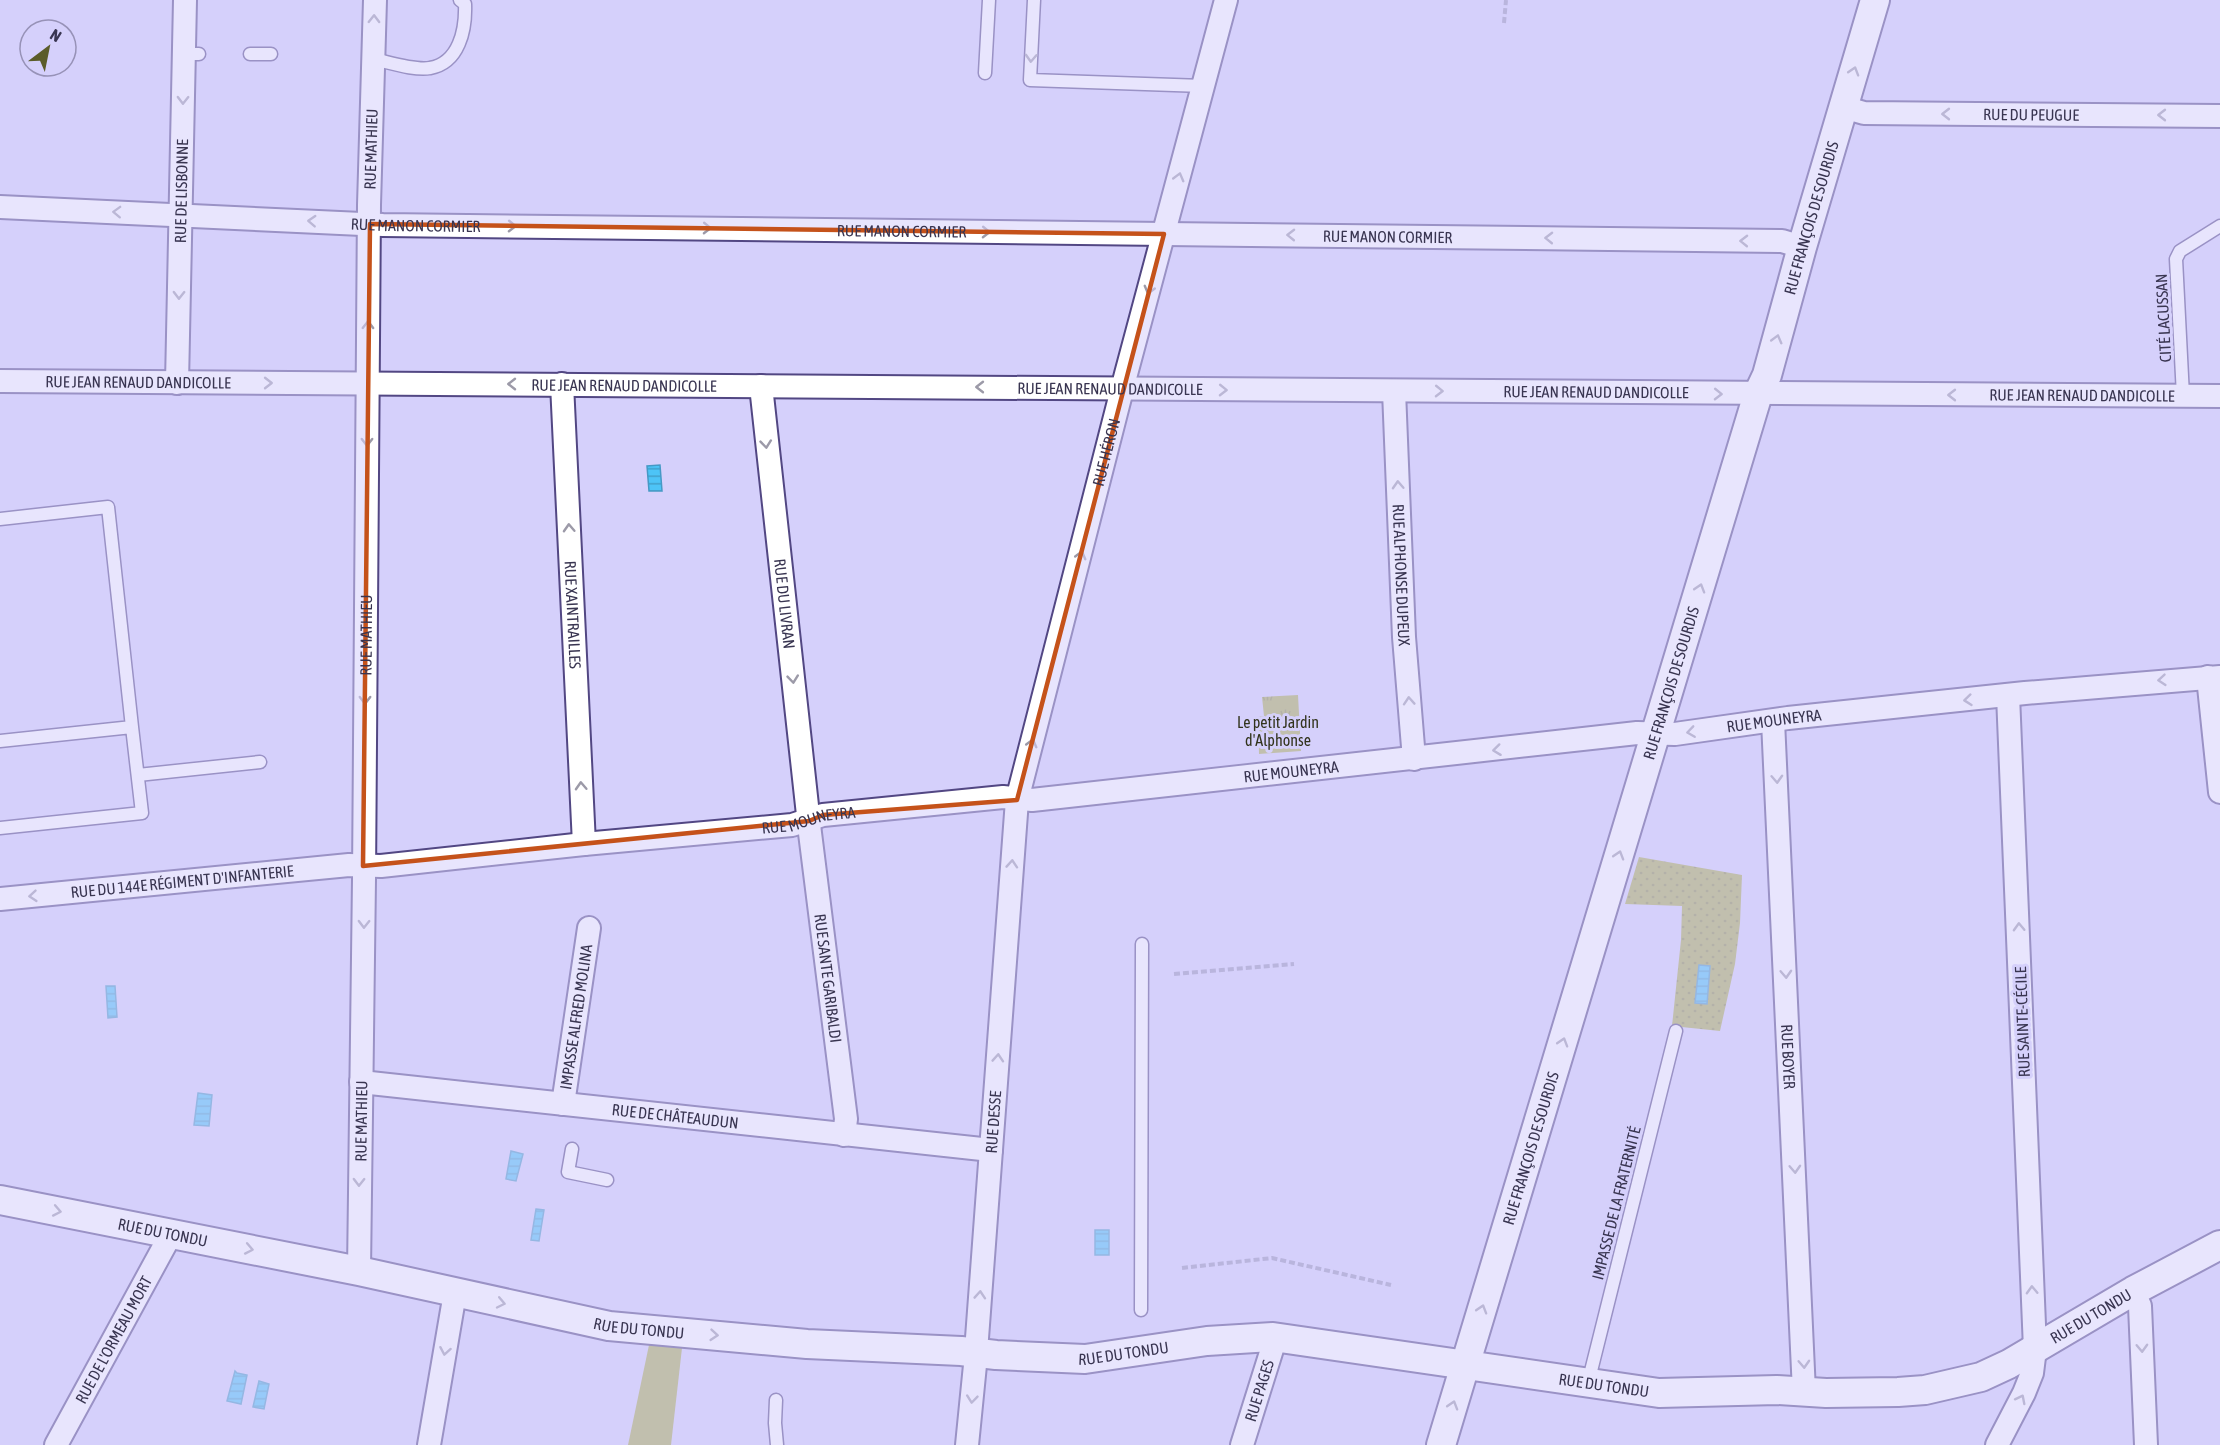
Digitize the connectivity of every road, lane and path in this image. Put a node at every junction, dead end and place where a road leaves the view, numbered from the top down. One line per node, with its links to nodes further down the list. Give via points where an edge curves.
1 (185, 0): 18 (street, RUE DE LISBONNE, one-way to 18, via 192,54)
2 (375, 0): 12 (street, RUE MATHIEU, one-way to 2)
3 (460, 0): 12 (lane, via 465,4 463,32 447,62 428,69)
4 (988, 0): 13 (lane)
5 (1034, 0): 14 (lane, one-way to 14, via 1030,80)
6 (1226, 0): 14 (street, RUE HÉRON)
7 (1506, 0): 9 (path)
8 (1875, 0): 15 (street, RUE FRANÇOIS DE SOURDIS, one-way to 8)
9 (1504, 23)
10 (250, 54): 11 (lane)
11 (271, 54)
12 (373, 58): 19 (street, RUE MATHIEU)
13 (985, 73)
14 (1203, 86): 21 (street, RUE HÉRON, one-way to 14)
15 (1843, 107): 16 (street, RUE DU PEUGUE, one-way to 15, via 1864,113); 22 (street, RUE FRANÇOIS DE SOURDIS)
16 (2220, 116)
17 (0, 207): 18 (street, RUE MANON CORMIER, one-way to 17)
18 (181, 214): 19 (street, RUE MANON CORMIER, one-way to 18); 24 (street, RUE DE LISBONNE, one-way to 24)
19 (370, 224): 21 (street, RUE MANON CORMIER, one-way to 21); 25 (street, RUE MATHIEU, one-way to 19)
20 (2220, 226): 31 (lane, CITÉ LACUSSAN, via 2180,251 2176,259)
21 (1164, 234): 22 (street, RUE MANON CORMIER, one-way to 21, via 1782,241); 28 (street, RUE HÉRON, one-way to 28)
22 (1802, 247): 30 (street, RUE FRANÇOIS DE SOURDIS, one-way to 22, via 1767,375)
23 (0, 381): 24 (street, RUE JEAN RENAUD DANDICOLLE)
24 (177, 383): 25 (street, RUE JEAN RENAUD DANDICOLLE, one-way to 25)
25 (367, 383): 26 (street, RUE JEAN RENAUD DANDICOLLE, one-way to 25); 48 (street, RUE MATHIEU, one-way to 48)
26 (562, 384): 27 (street, RUE JEAN RENAUD DANDICOLLE); 47 (street, RUE XAINTRAILLES, one-way to 26)
27 (761, 386): 28 (street, RUE JEAN RENAUD DANDICOLLE, one-way to 27); 45 (street, RUE DU LIVRAN, one-way to 45)
28 (1123, 388): 29 (street, RUE JEAN RENAUD DANDICOLLE, one-way to 29); 44 (street, RUE HÉRON, one-way to 28)
29 (1394, 391): 30 (street, RUE JEAN RENAUD DANDICOLLE, one-way to 30); 40 (street, RUE ALPHONSE DUPEUX, one-way to 29, via 1404,637)
30 (1758, 394): 31 (street, RUE JEAN RENAUD DANDICOLLE, one-way to 30); 38 (street, RUE FRANÇOIS DE SOURDIS, one-way to 30)
31 (2183, 396): 32 (street, RUE JEAN RENAUD DANDICOLLE)
32 (2220, 396)
33 (0, 519): 37 (lane, via 108,507)
34 (2214, 677): 35 (street, RUE MOUNEYRA, one-way to 35); 43 (street)
35 (2008, 695): 36 (street, RUE MOUNEYRA, one-way to 36); 71 (street, RUE SAINTE-CÉCILE, one-way to 35)
36 (1773, 721): 38 (street, RUE MOUNEYRA, one-way to 38); 75 (street, RUE BOYER, one-way to 75)
37 (132, 727): 39 (lane); 42 (lane)
38 (1656, 735): 40 (street, RUE MOUNEYRA, one-way to 40, via 1637,733); 73 (street, RUE FRANÇOIS DE SOURDIS, one-way to 38)
39 (0, 741)
40 (1414, 759): 44 (street, RUE MOUNEYRA)
41 (260, 762): 42 (lane)
42 (138, 775): 46 (lane, via 142,813)
43 (2220, 792)
44 (1017, 800): 45 (street, RUE MOUNEYRA, via 1004,797 823,816); 59 (street, RUE DESSE, one-way to 44)
45 (809, 821): 47 (street, RUE MOUNEYRA); 57 (street, RUE SANTE GARIBALDI, via 846,1119)
46 (0, 828)
47 (584, 844): 48 (street, RUE MOUNEYRA)
48 (363, 866): 49 (street, RUE DU 144E RÉGIMENT D'INFANTERIE, one-way to 49); 55 (street, RUE MATHIEU, one-way to 55)
49 (0, 899)
50 (589, 928): 56 (street, IMPASSE ALFRED MOLINA)
51 (1142, 944): 69 (lane)
52 (1294, 964): 53 (path)
53 (1174, 974)
54 (1676, 1031): 74 (lane, IMPASSE DE LA FRATERNITÉ)
55 (361, 1082): 56 (street, RUE DE CHÂTEAUDUN); 65 (street, RUE MATHIEU, one-way to 65)
56 (573, 1110): 57 (street, RUE DE CHÂTEAUDUN)
57 (844, 1135): 59 (street, RUE DE CHÂTEAUDUN)
58 (572, 1149): 60 (lane, via 568,1172)
59 (991, 1150): 72 (street, RUE DESSE, one-way to 59)
60 (607, 1180)
61 (0, 1200): 62 (street, RUE DU TONDU, one-way to 62)
62 (171, 1234): 65 (street, RUE DU TONDU, one-way to 65); 77 (street, RUE DE L'ORMEAU MORT)
63 (2220, 1245): 67 (street, RUE DU TONDU)
64 (1182, 1268): 66 (path, via 1272,1258)
65 (359, 1271): 68 (street, RUE DU TONDU)
66 (1390, 1285)
67 (2133, 1291): 71 (street, RUE DU TONDU); 84 (street, one-way to 84, via 2140,1306)
68 (455, 1293): 72 (street, RUE DU TONDU, one-way to 72, via 609,1326 778,1349); 78 (street, one-way to 78)
69 (1141, 1310)
70 (1273, 1337): 72 (street, RUE DU TONDU, via 1142,1343 1085,1359); 73 (street, RUE DU TONDU); 81 (street, RUE PAGES)
71 (2035, 1348): 75 (street, RUE DU TONDU, via 1981,1377 1925,1390); 83 (street, RUE SAINTE-CÉCILE, one-way to 71, via 2032,1373)
72 (976, 1353): 80 (street, RUE DESSE, one-way to 80)
73 (1466, 1365): 74 (street, RUE DU TONDU); 82 (street, RUE FRANÇOIS DE SOURDIS, one-way to 73)
74 (1588, 1383): 75 (street, RUE DU TONDU, via 1659,1393)
75 (1804, 1392)
76 (776, 1400): 79 (lane)
77 (56, 1445)
78 (429, 1445)
79 (777, 1445)
80 (967, 1445)
81 (1242, 1445)
82 (1441, 1445)
83 (1997, 1445)
84 (2146, 1445)

